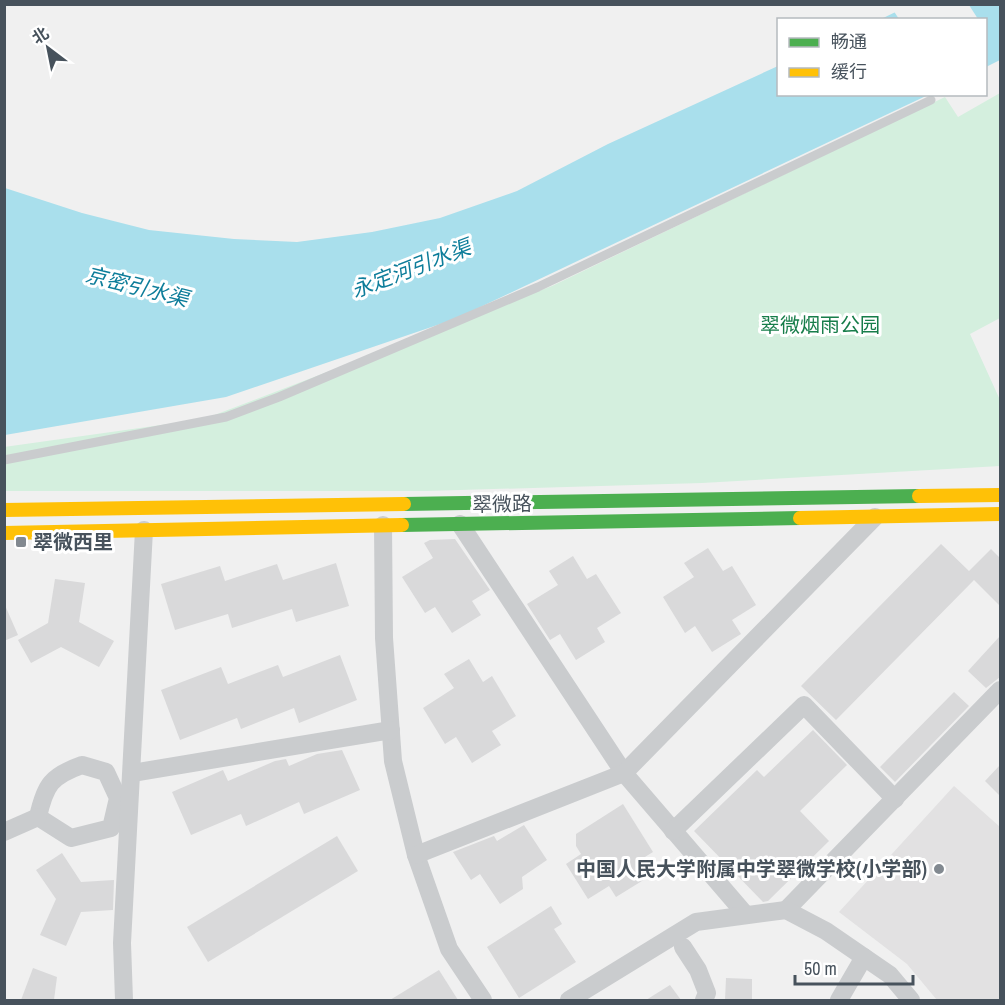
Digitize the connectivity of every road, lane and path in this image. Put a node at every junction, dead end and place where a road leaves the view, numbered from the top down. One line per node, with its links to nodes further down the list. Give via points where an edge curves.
1 (931, 100): 2 (lane, via 538,287 279,397 226,417)
2 (4, 460)
3 (1000, 495): 4 (main road, 翠微路)
4 (4, 510)
5 (1000, 514): 6 (main road, 翠微路)
6 (875, 517): 7 (main road, 翠微路); 14 (street)
7 (460, 524): 8 (main road, 翠微路); 14 (street)
8 (383, 525): 9 (main road, 翠微路); 12 (street, via 384,638)
9 (144, 530): 10 (main road, 翠微路); 13 (street)
10 (4, 533)
11 (1000, 690): 15 (street)
12 (391, 730): 13 (street); 19 (street, via 393,762)
13 (132, 773): 24 (street, via 122,943)
14 (624, 774): 17 (street); 19 (street)
15 (895, 799): 17 (street, via 804,705); 20 (street)
16 (38, 817): 16 (street, via 51,781 82,765 106,772 118,798 111,828 71,838); 18 (street)
17 (673, 831): 21 (street)
18 (4, 832)
19 (416, 855): 25 (street, via 449,949)
20 (786, 910): 21 (street); 23 (street)
21 (746, 915): 26 (street, via 696,922)
22 (683, 947): 27 (street, via 698,970 707,993)
23 (864, 957): 28 (street); 29 (street, via 890,975)
24 (124, 1000)
25 (483, 1000)
26 (569, 1000)
27 (704, 1000)
28 (839, 1000)
29 (911, 1000)

